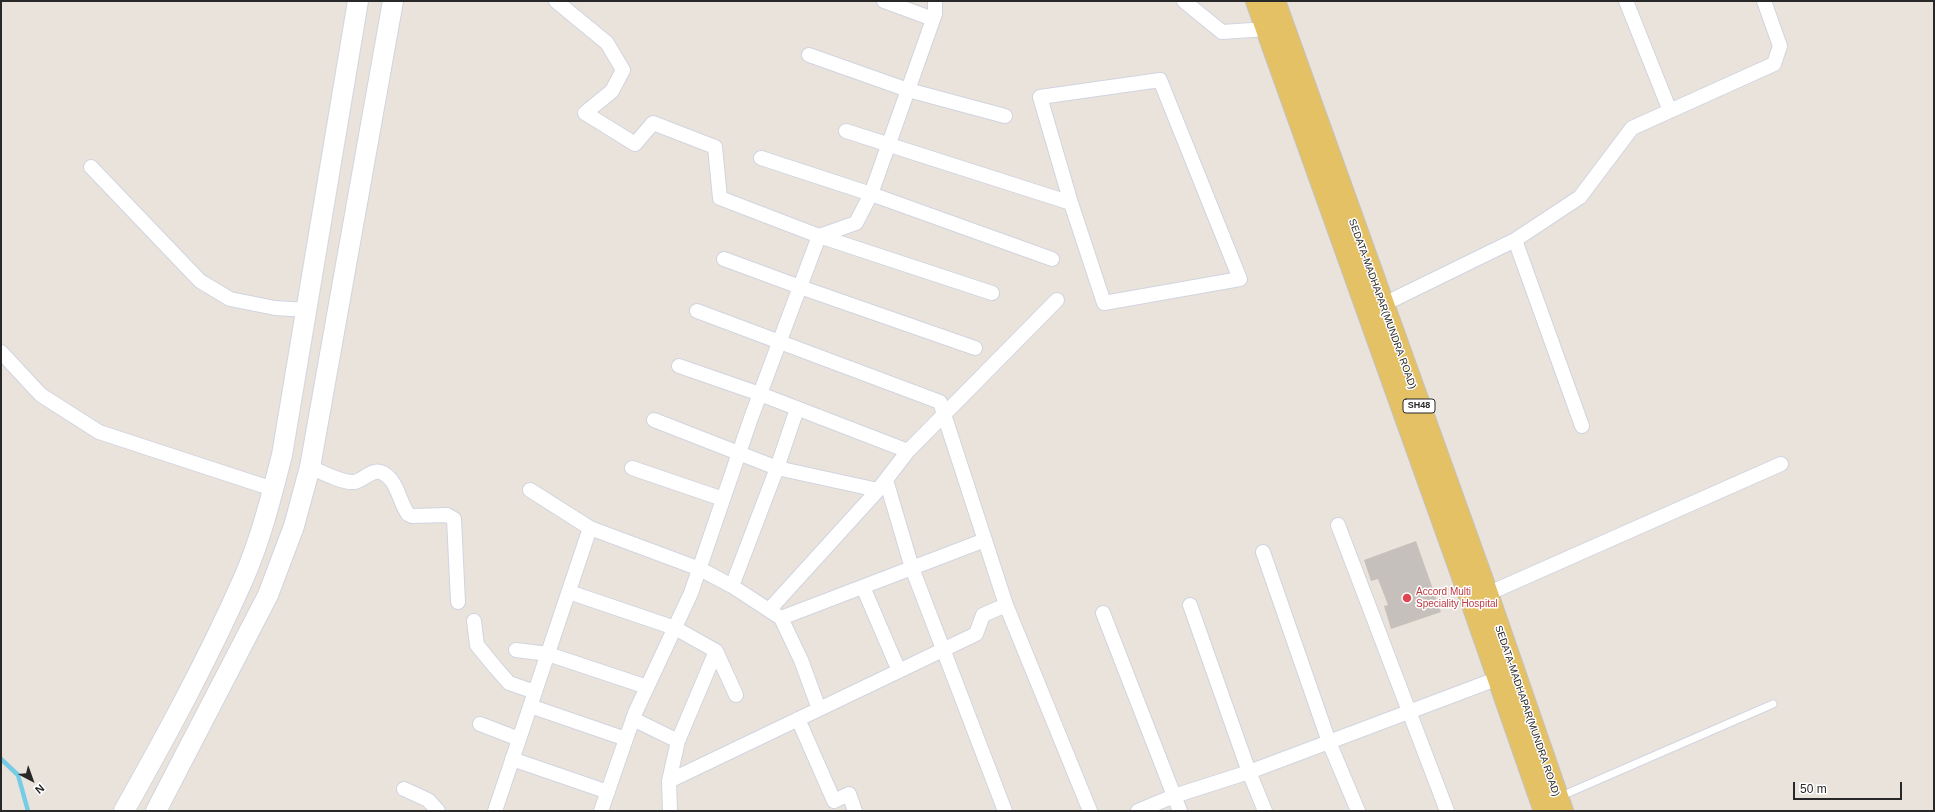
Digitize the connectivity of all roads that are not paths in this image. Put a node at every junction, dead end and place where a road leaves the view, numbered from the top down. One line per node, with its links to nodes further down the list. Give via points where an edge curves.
1 (358, 1): 31 (main road)
2 (393, 1): 45 (main road)
3 (556, 1): 23 (street, via 607,43 622,70 612,91 585,113 635,144 653,123 715,147 720,198)
4 (884, 1): 11 (street)
5 (935, 1): 11 (street)
6 (1184, 1): 12 (street, via 1222,32)
7 (1257, 1): 12 (main road, SEDATA-MADHAPAR(MUNDRA ROAD) / SH48)
8 (1274, 1): 30 (main road, SEDATA-MADHAPAR(MUNDRA ROAD) / SH48)
9 (1626, 1): 15 (street)
10 (1764, 1): 15 (street, via 1780,46 1774,64)
11 (933, 19): 14 (street)
12 (1267, 29): 75 (main road, SEDATA-MADHAPAR(MUNDRA ROAD) / SH48)
13 (809, 55): 14 (street)
14 (908, 90): 16 (street); 18 (street)
15 (1670, 111): 24 (street, via 1632,128 1580,197)
16 (1005, 116)
17 (846, 131): 18 (street)
18 (888, 146): 21 (street); 22 (street)
19 (761, 158): 21 (street)
20 (91, 167): 31 (street, via 200,281 230,299 275,308)
21 (871, 194): 23 (street, via 856,223); 26 (street)
22 (1071, 202): 22 (street, via 1040,97 1160,80 1240,279 1104,303)
23 (819, 236): 27 (street); 28 (street)
24 (1514, 240): 30 (street); 41 (street)
25 (724, 259): 27 (street)
26 (1052, 259)
27 (800, 287): 33 (street); 34 (street)
28 (992, 293)
29 (1057, 300): 39 (street)
30 (1382, 305): 61 (main road, SEDATA-MADHAPAR(MUNDRA ROAD) / SH48)
31 (307, 310): 49 (main road, via 282,455)
32 (697, 311): 33 (street)
33 (780, 341): 37 (street); 39 (street, via 940,402)
34 (975, 348)
35 (1, 352): 49 (street, via 41,395 99,432)
36 (679, 366): 37 (street)
37 (760, 394): 38 (street); 43 (street)
38 (797, 409): 42 (street); 47 (street)
39 (944, 416): 42 (street); 54 (street)
40 (654, 420): 43 (street)
41 (1582, 426)
42 (908, 451): 48 (street)
43 (740, 452): 47 (street); 51 (street)
44 (1781, 464): 61 (street)
45 (310, 467): 62 (street, via 335,478 354,482 377,471 383,473 396,487 408,514 451,516 454,519); 98 (main road, via 294,526 268,595)
46 (632, 468): 51 (street)
47 (777, 468): 48 (street); 58 (street)
48 (882, 485): 57 (street); 65 (street)
49 (273, 489): 97 (main road, via 266,517 243,581 167,734)
50 (530, 490): 53 (street)
51 (723, 500): 56 (street)
52 (1338, 525): 82 (street)
53 (590, 528): 56 (street); 60 (street)
54 (985, 540): 57 (street); 63 (street)
55 (1263, 552): 89 (street)
56 (700, 568): 58 (street); 69 (street)
57 (912, 568): 59 (street); 70 (street)
58 (732, 586): 65 (street)
59 (864, 587): 67 (street); 74 (street)
60 (569, 592): 69 (street); 73 (street)
61 (1487, 594): 96 (main road, SEDATA-MADHAPAR(MUNDRA ROAD) / SH48)
62 (458, 602)
63 (1006, 605): 70 (street, via 983,615 976,634); 105 (street)
64 (1190, 605): 91 (street)
65 (769, 610): 67 (street)
66 (1103, 613): 95 (street)
67 (782, 618): 81 (street)
68 (474, 622): 77 (street, via 477,645 495,667 509,683)
69 (675, 628): 72 (street); 76 (street)
70 (944, 649): 74 (street); 104 (street)
71 (516, 650): 73 (street)
72 (716, 651): 78 (street); 88 (street)
73 (548, 654): 76 (street); 77 (street)
74 (899, 671): 81 (street)
75 (1499, 678): 82 (street); 96 (main road, SEDATA-MADHAPAR(MUNDRA ROAD) / SH48)
76 (647, 688): 83 (street)
77 (535, 692): 80 (street)
78 (736, 695)
79 (1773, 704): 96 (lane)
80 (530, 706): 86 (street); 87 (street)
81 (819, 709): 84 (street)
82 (1410, 712): 89 (street); 110 (street)
83 (633, 718): 87 (street); 88 (street)
84 (798, 719): 92 (street); 103 (street, via 834,800 849,794)
85 (480, 724): 86 (street)
86 (519, 739): 90 (street)
87 (626, 739): 94 (street)
88 (678, 741): 92 (street)
89 (1329, 742): 91 (street); 109 (street)
90 (512, 759): 94 (street); 100 (street)
91 (1249, 772): 95 (street); 108 (street)
92 (669, 781): 102 (street)
93 (404, 789): 99 (street, via 428,800)
94 (608, 792): 101 (street)
95 (1174, 796): 106 (street); 107 (street)
96 (1555, 807)
97 (124, 811)
98 (156, 811)
99 (438, 811)
100 (495, 811)
101 (601, 811)
102 (670, 811)
103 (855, 811)
104 (1005, 811)
105 (1090, 811)
106 (1138, 811)
107 (1180, 811)
108 (1265, 811)
109 (1358, 811)
110 (1447, 811)

